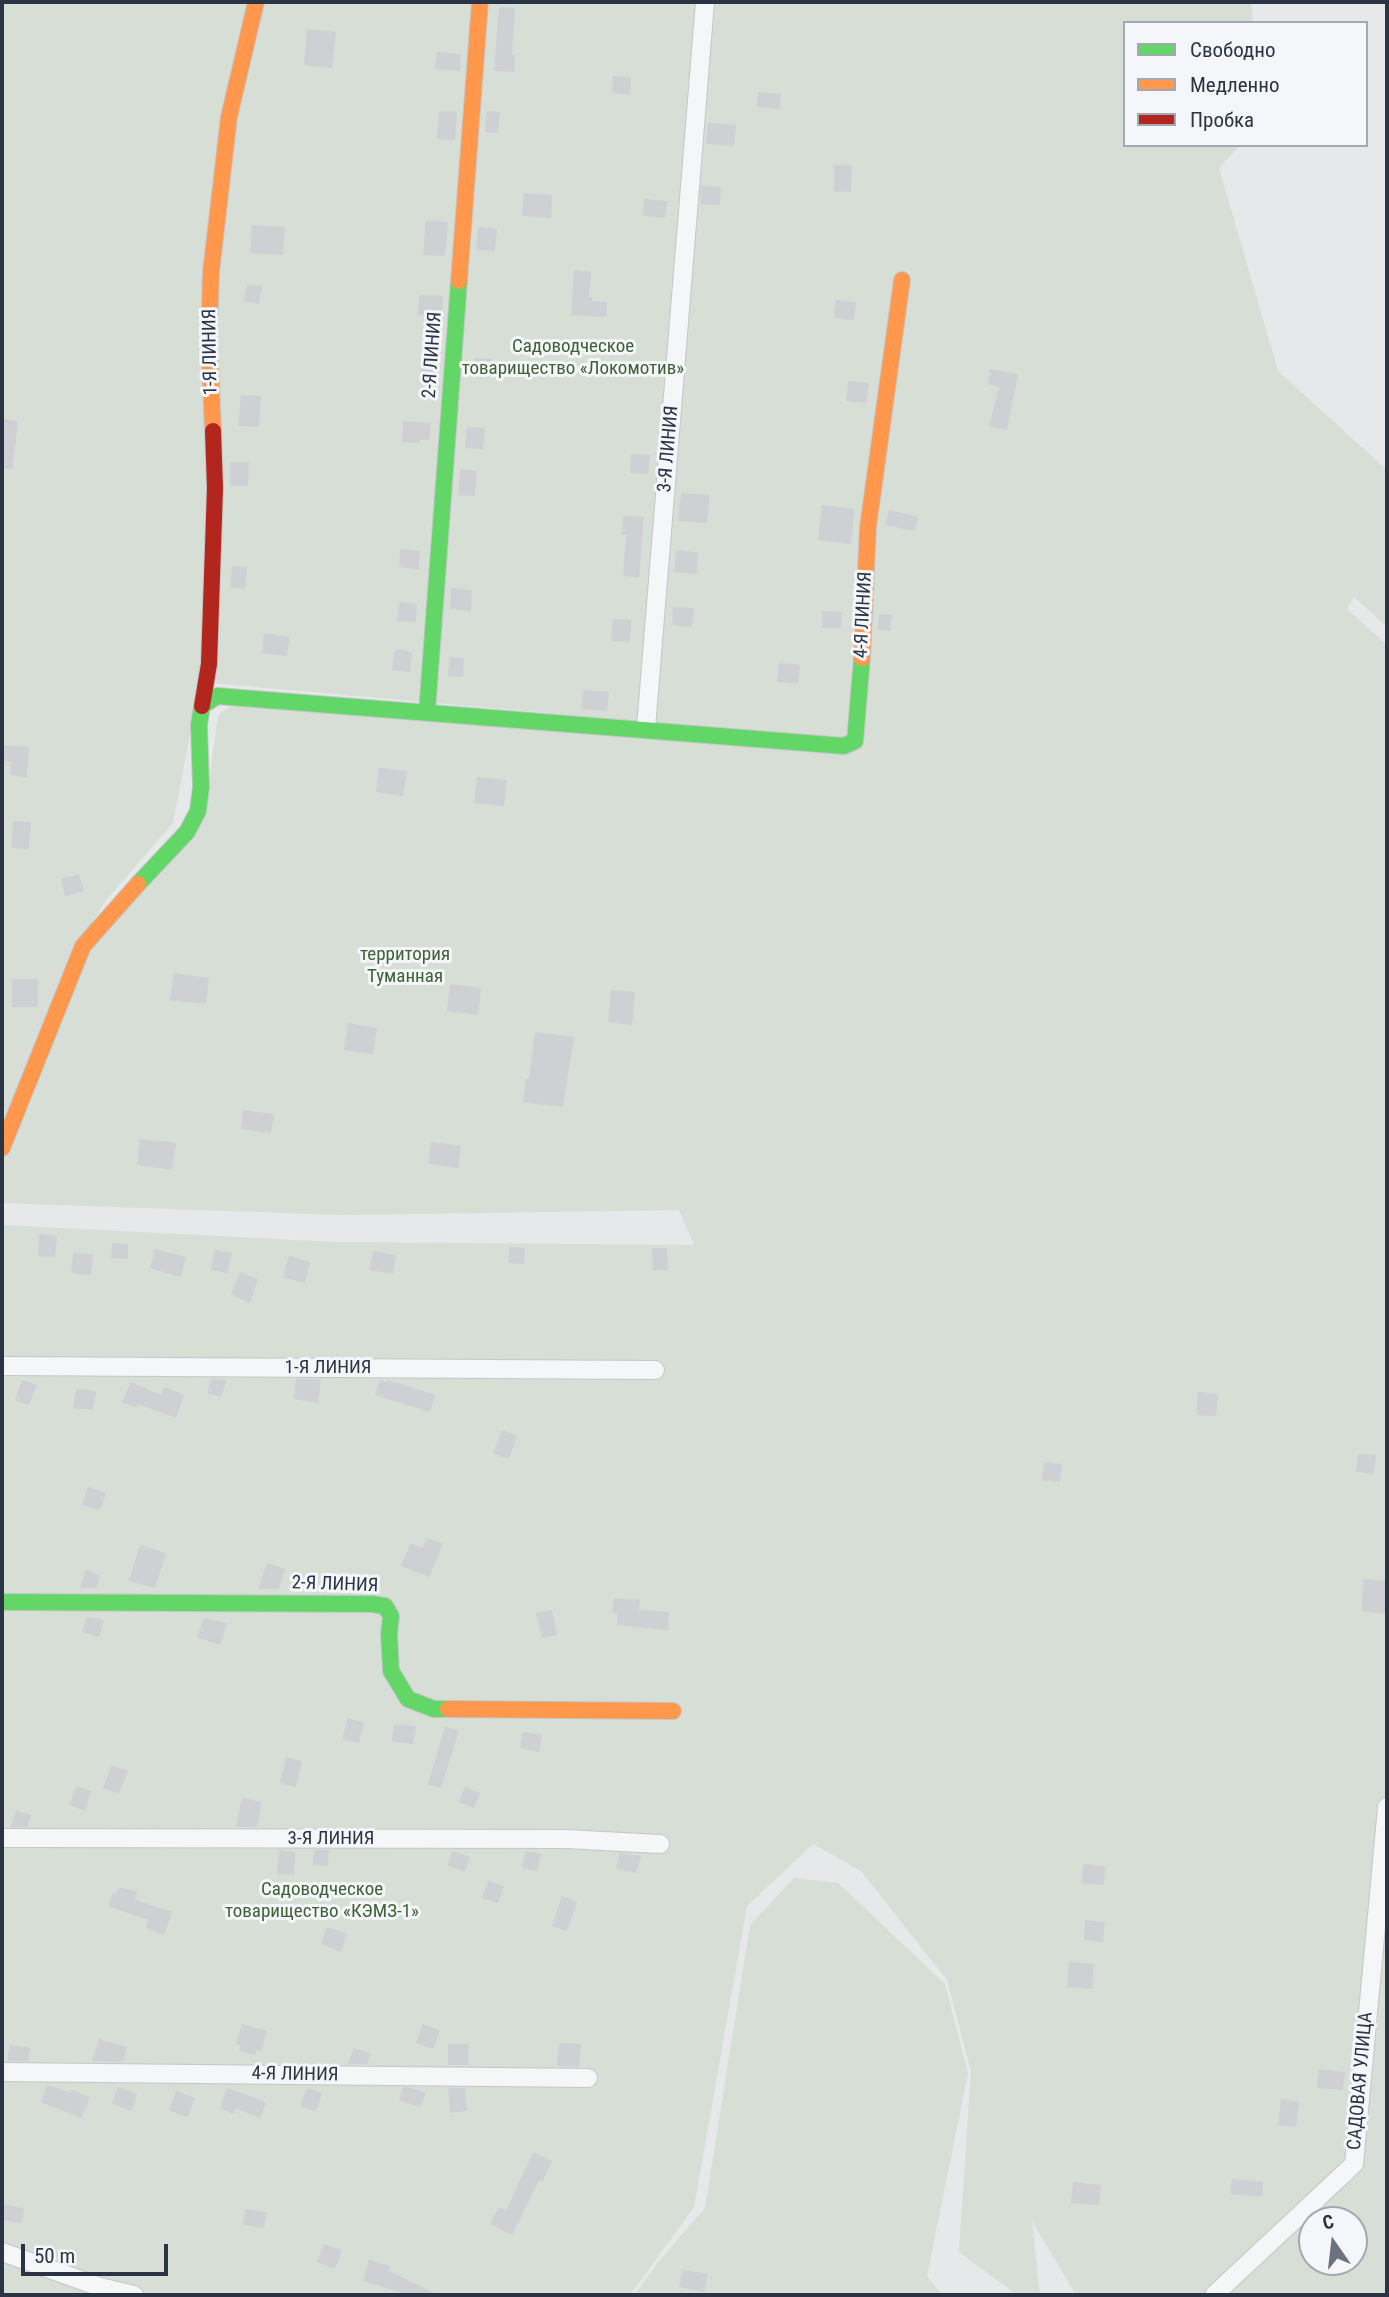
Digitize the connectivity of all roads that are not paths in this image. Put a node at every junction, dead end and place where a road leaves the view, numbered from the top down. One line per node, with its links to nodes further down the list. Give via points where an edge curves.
1 (256, 2): 5 (street, 1-Я ЛИНИЯ, via 229,117 211,272 215,488 209,664)
2 (480, 2): 6 (street, 2-Я ЛИНИЯ)
3 (705, 2): 7 (street, 3-Я ЛИНИЯ)
4 (902, 280): 7 (street, 4-Я ЛИНИЯ, via 868,527 856,741 844,746)
5 (202, 706): 6 (street, via 217,696 239,696); 8 (street, 1-Я ЛИНИЯ, via 198,811 187,832 83,946)
6 (427, 712): 7 (street)
7 (646, 728)
8 (2, 1148)
9 (2, 1366): 10 (street, 1-Я ЛИНИЯ)
10 (655, 1370)
11 (2, 1602): 12 (street, 2-Я ЛИНИЯ, via 386,1606 391,1616 390,1671 408,1699 434,1709)
12 (673, 1711)
13 (1387, 1807): 20 (street, САДОВАЯ УЛИЦА, via 1354,2164)
14 (2, 1838): 15 (street, 3-Я ЛИНИЯ, via 566,1839)
15 (660, 1844)
16 (2, 2072): 17 (street, 4-Я ЛИНИЯ)
17 (588, 2078)
18 (2, 2252): 19 (street)
19 (134, 2295)
20 (1214, 2295)

